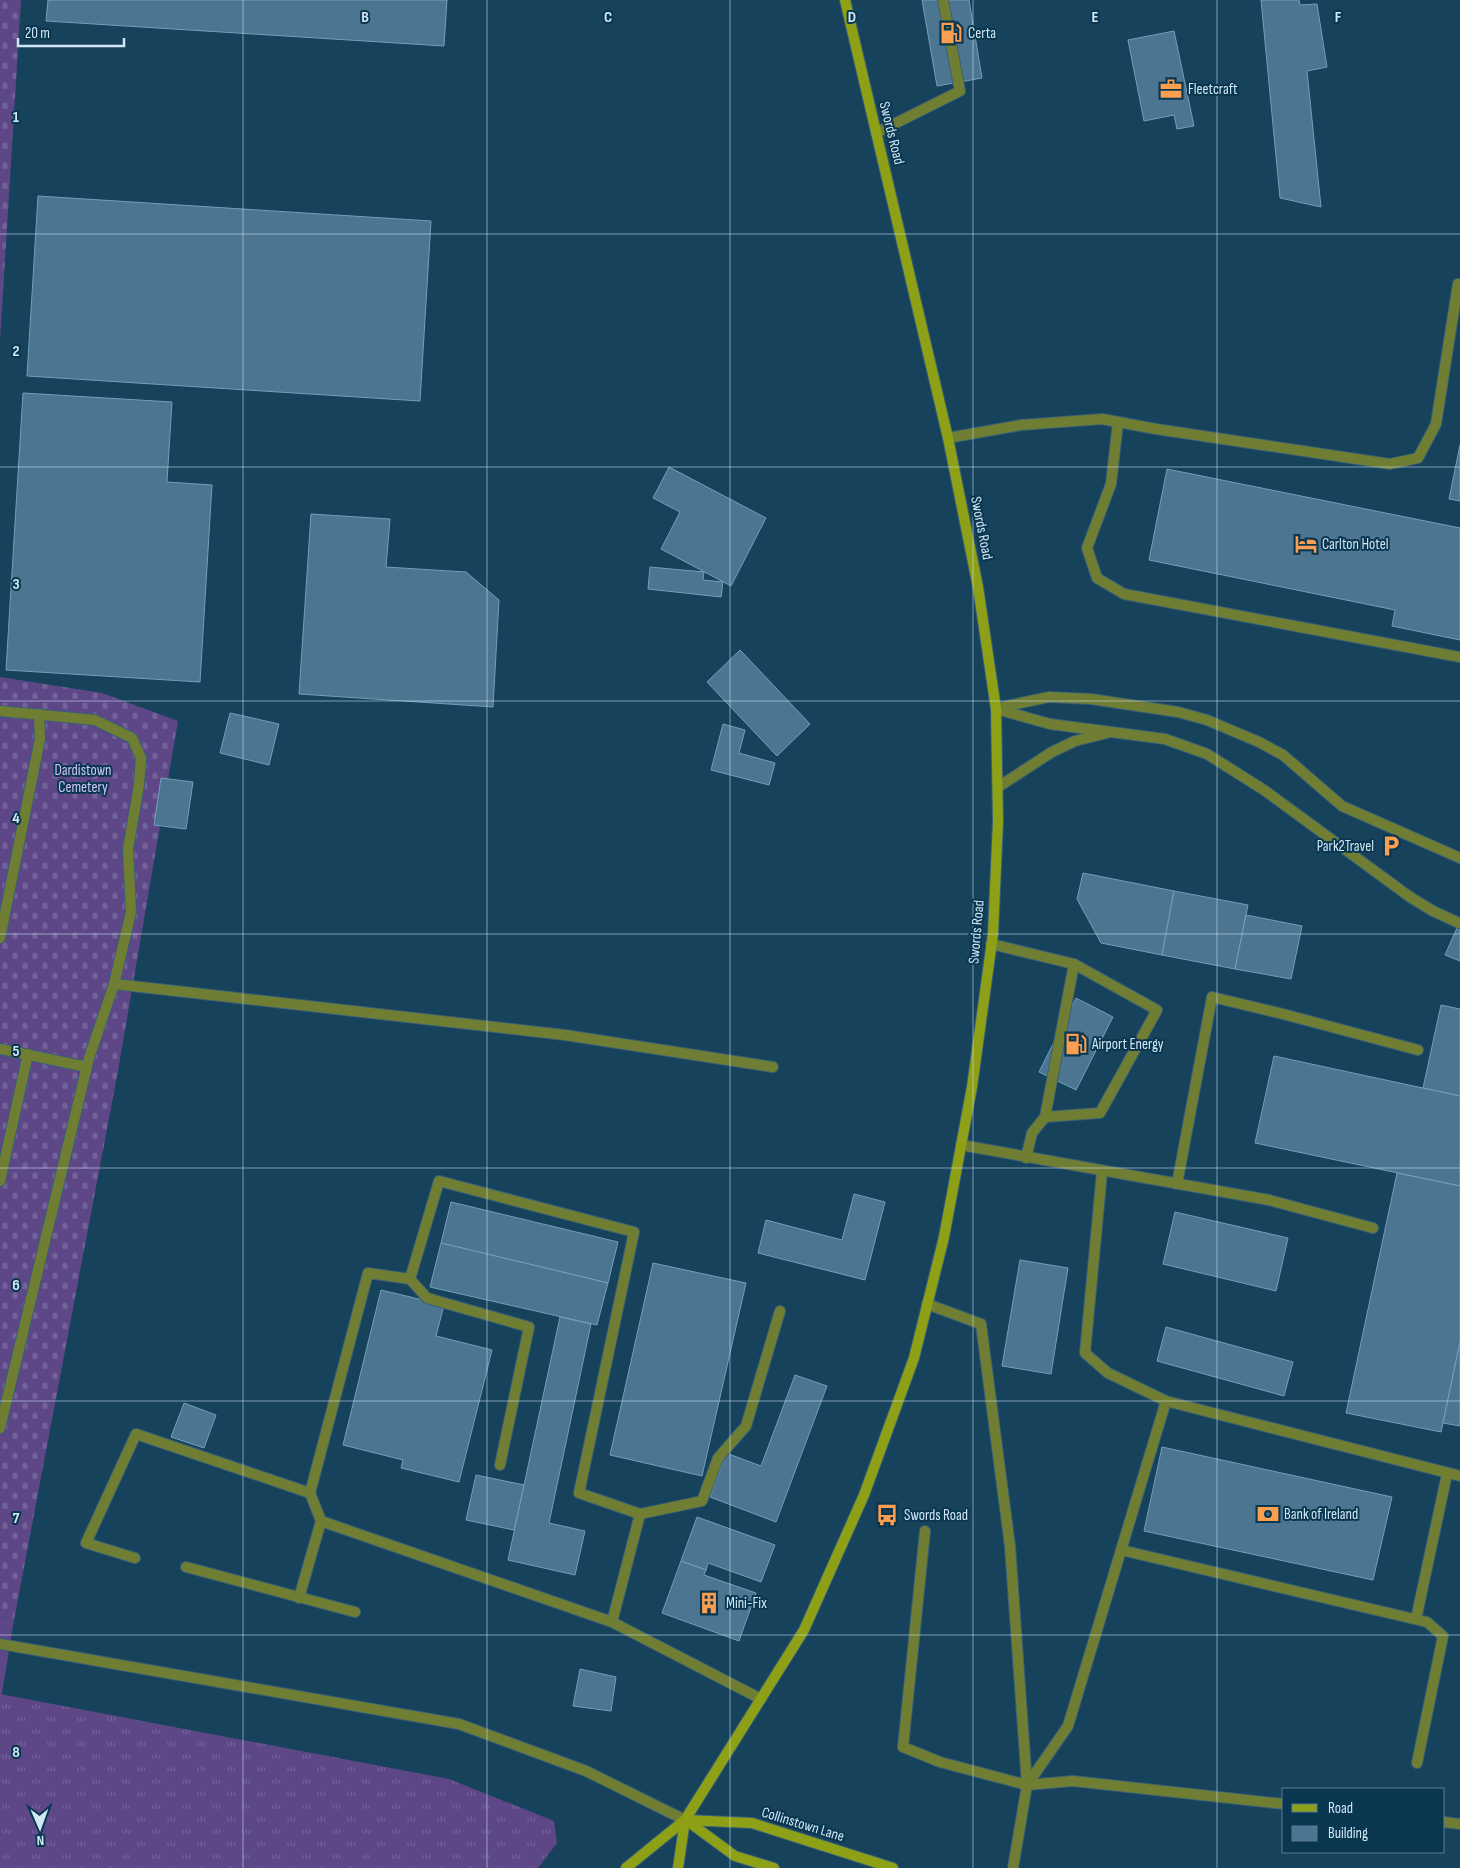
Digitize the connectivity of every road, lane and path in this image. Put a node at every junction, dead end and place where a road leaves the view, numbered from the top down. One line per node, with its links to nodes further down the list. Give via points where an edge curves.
1 (845, 0): 3 (main road, Swords Road)
2 (943, 0): 3 (lane, via 960,91)
3 (876, 133): 6 (main road, Swords Road)
4 (1460, 284): 5 (lane, via 1436,424 1418,458 1390,464)
5 (1118, 422): 6 (lane, via 1102,419 1021,425); 7 (lane, via 1110,484 1087,548 1096,578 1124,594)
6 (948, 438): 8 (main road, Swords Road, via 978,587)
7 (1460, 658)
8 (996, 708): 11 (lane, via 1050,724); 12 (main road, Swords Road); 13 (lane, via 1048,697 1090,699 1178,712 1207,720 1282,755 1342,806)
9 (1, 714): 10 (lane)
10 (39, 714): 15 (lane, via 40,739); 18 (lane, via 95,720 132,738 140,758 139,785 128,849 131,912)
11 (1112, 731): 12 (lane, via 1052,752); 14 (lane, via 1165,739 1207,754 1264,790 1410,897)
12 (998, 787): 16 (main road, Swords Road)
13 (1460, 858)
14 (1459, 923)
15 (0, 938)
16 (991, 944): 17 (lane); 25 (main road, Swords Road)
17 (1074, 964): 24 (lane); 24 (lane, via 1158,1010 1100,1113)
18 (114, 984): 22 (lane); 23 (lane, via 565,1034)
19 (0, 1049): 21 (lane)
20 (1418, 1050): 29 (lane, via 1212,997)
21 (28, 1054): 22 (lane); 28 (lane)
22 (87, 1066): 35 (lane)
23 (774, 1067)
24 (1045, 1118): 26 (lane, via 1032,1133)
25 (961, 1145): 26 (lane); 32 (main road, Swords Road, via 944,1237)
26 (1026, 1158): 27 (lane)
27 (1102, 1172): 29 (lane); 34 (lane, via 1085,1353 1108,1373)
28 (0, 1181)
29 (1177, 1184): 30 (lane, via 1270,1200)
30 (1373, 1228)
31 (410, 1280): 37 (lane, via 427,1298 529,1327); 40 (lane, via 368,1273); 41 (lane, via 439,1180 634,1232 579,1493)
32 (927, 1304): 52 (main road, Swords Road, via 914,1358 864,1495 804,1630); 54 (lane, via 981,1324 1010,1546)
33 (780, 1311): 41 (lane, via 746,1426 718,1458 702,1501)
34 (1166, 1401): 38 (lane); 44 (lane)
35 (2, 1406): 36 (lane)
36 (0, 1428)
37 (500, 1464)
38 (1447, 1474): 39 (lane); 49 (lane)
39 (1460, 1476)
40 (310, 1493): 42 (lane); 45 (lane, via 136,1434 86,1543)
41 (640, 1514): 50 (lane)
42 (321, 1521): 47 (lane); 50 (lane)
43 (925, 1531): 54 (lane, via 903,1747 940,1762)
44 (1121, 1550): 49 (lane); 54 (lane, via 1068,1726)
45 (135, 1558)
46 (186, 1567): 47 (lane)
47 (298, 1598): 48 (lane)
48 (355, 1612)
49 (1416, 1619): 53 (lane, via 1427,1622 1443,1636)
50 (612, 1622): 52 (lane)
51 (0, 1644): 56 (lane, via 460,1724 586,1771)
52 (761, 1698): 56 (main road, Swords Road)
53 (1418, 1763)
54 (1027, 1785): 55 (lane, via 1073,1782); 63 (lane)
55 (1282, 1804)
56 (685, 1820): 59 (main road, Swords Road); 60 (main road, Swords Road); 61 (main road, via 735,1856); 62 (main road, Collinstown Lane, via 752,1823)
57 (1445, 1822): 58 (lane)
58 (1460, 1824)
59 (626, 1868)
60 (678, 1868)
61 (774, 1868)
62 (892, 1868)
63 (1013, 1868)

